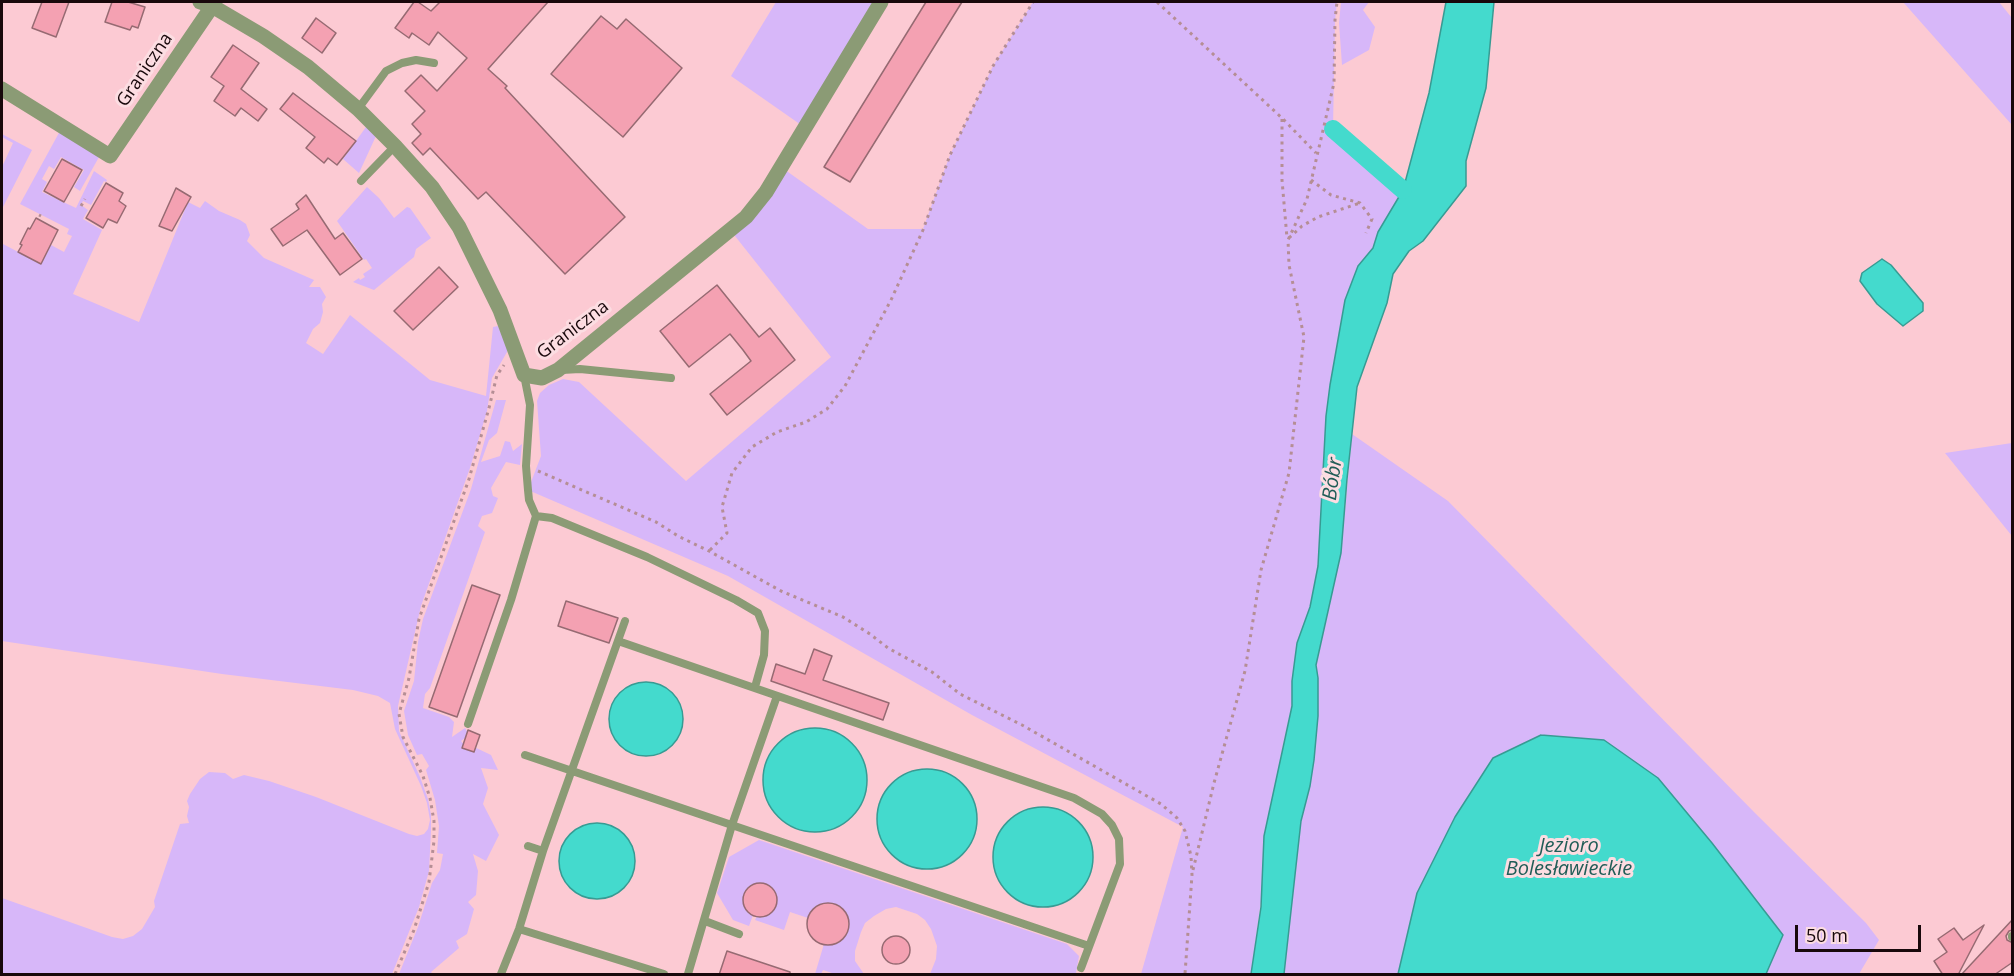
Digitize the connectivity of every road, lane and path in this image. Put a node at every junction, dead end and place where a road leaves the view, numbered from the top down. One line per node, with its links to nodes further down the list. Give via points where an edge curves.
1 (881, 2): 20 (street, Graniczna, via 766,192 746,217)
2 (1033, 2): 25 (path, via 993,66 950,155 923,230 891,300 845,386 827,409 752,447 732,473 722,507 727,533)
3 (1157, 2): 9 (path)
4 (1337, 2): 11 (path, via 1334,83)
5 (209, 3): 7 (street, Graniczna, via 110,156); 8 (street, Graniczna, via 263,36)
6 (434, 63): 8 (lane, via 416,60 386,71)
7 (2, 88)
8 (358, 108): 10 (street, Graniczna)
9 (1282, 118): 11 (path); 18 (path, via 1283,202)
10 (395, 146): 13 (lane); 19 (street, Graniczna, via 432,187 459,227)
11 (1316, 153): 12 (path)
12 (1311, 180): 15 (path, via 1331,195); 18 (path, via 1307,199)
13 (361, 181)
14 (85, 199): 16 (path)
15 (1360, 202): 17 (path, via 1372,219); 18 (path, via 1318,217)
16 (81, 206)
17 (1366, 233)
18 (1288, 240): 36 (path, via 1289,265 1304,337 1289,473 1262,570 1245,671)
19 (515, 349): 21 (street, Graniczna); 42 (path, via 497,375 469,479 419,620 399,714 403,737 430,798 434,841 429,882)
20 (558, 370): 21 (street, Graniczna, via 542,378); 22 (lane)
21 (524, 375): 23 (lane, via 530,405)
22 (671, 378)
23 (526, 466): 24 (lane, via 529,500); 25 (path, via 656,522)
24 (536, 516): 28 (lane, via 552,518 648,558 758,613 765,631 764,654); 30 (lane)
25 (710, 551): 36 (path, via 781,591 849,621 960,694 1161,804 1185,831)
26 (625, 621): 27 (lane)
27 (618, 641): 28 (lane); 32 (lane)
28 (755, 687): 29 (lane)
29 (777, 696): 33 (lane); 40 (lane, via 1074,798 1102,814 1119,839 1120,864)
30 (468, 724)
31 (525, 755): 32 (lane)
32 (572, 772): 33 (lane); 35 (lane)
33 (732, 825): 37 (lane); 40 (lane)
34 (528, 846): 35 (lane)
35 (543, 850): 38 (lane)
36 (1192, 875): 46 (path)
37 (705, 921): 39 (lane); 45 (lane)
38 (519, 928): 43 (lane); 44 (lane)
39 (739, 934)
40 (1089, 946): 41 (lane)
41 (1081, 968)
42 (396, 975)
43 (501, 975)
44 (664, 975)
45 (688, 975)
46 (1185, 975)

